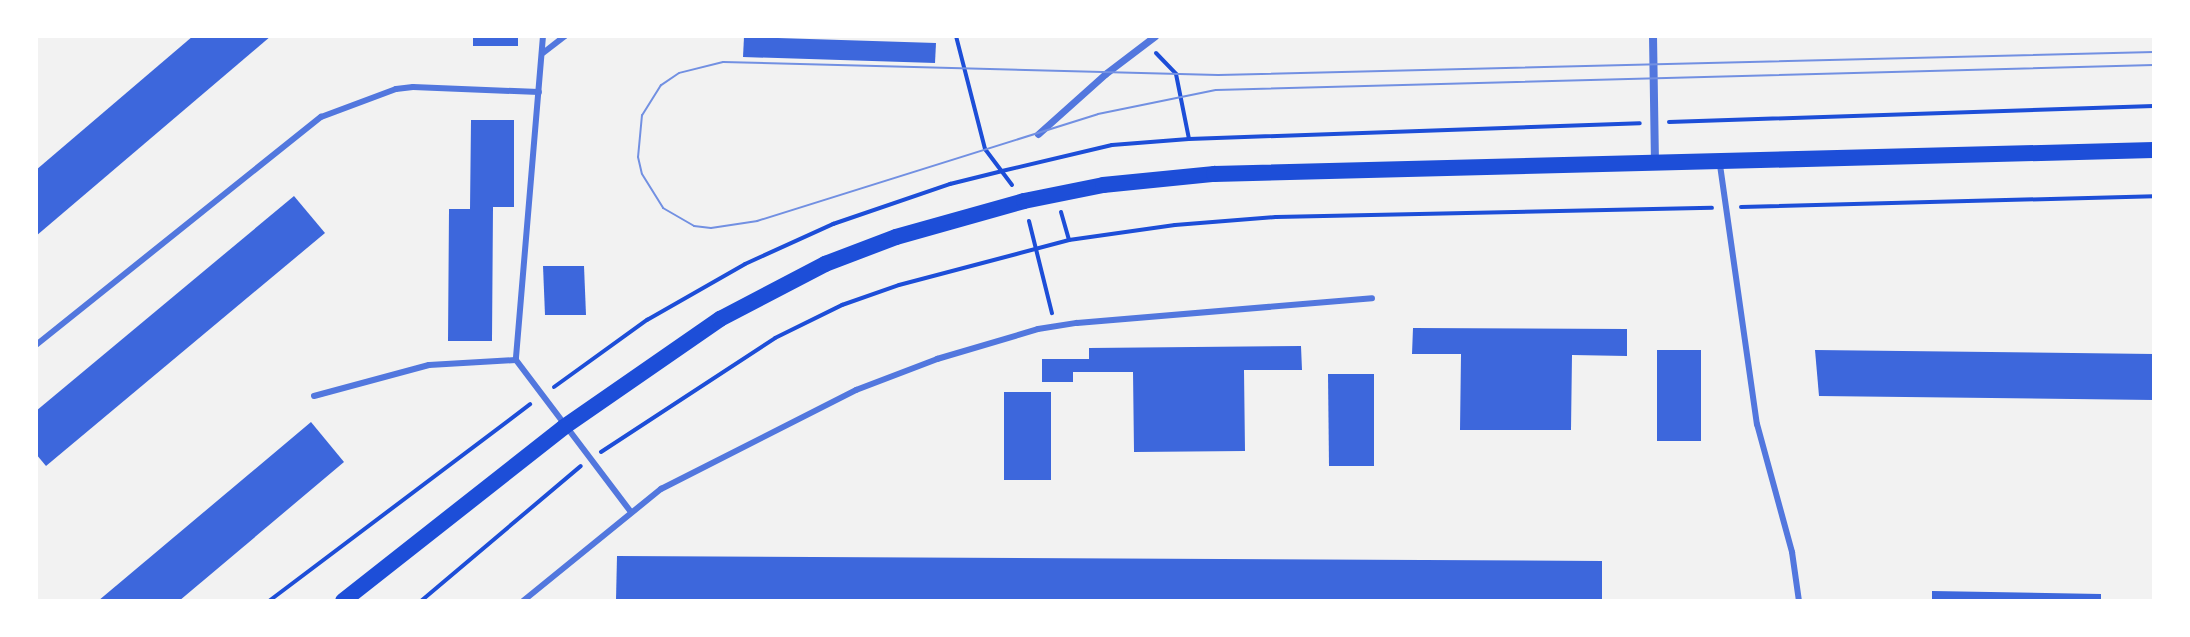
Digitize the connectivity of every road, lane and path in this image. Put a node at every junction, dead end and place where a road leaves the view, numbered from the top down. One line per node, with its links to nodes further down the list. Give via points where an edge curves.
1 (543, 36): 7 (lane)
2 (565, 36): 7 (lane)
3 (956, 36): 16 (path, via 985,149)
4 (1155, 36): 6 (street)
5 (1653, 36): 10 (street)
6 (1147, 42): 11 (street); 12 (path, via 1176,74)
7 (543, 53): 8 (lane)
8 (539, 92): 25 (lane, via 413,87 321,117); 26 (lane)
9 (2154, 106): 10 (path)
10 (1653, 122): 12 (path); 14 (street)
11 (1038, 134)
12 (1189, 139): 16 (path, via 1112,145)
13 (2154, 150): 15 (main road)
14 (1655, 164): 15 (main road); 17 (main road, via 1214,174)
15 (1720, 164): 20 (lane)
16 (1002, 171): 19 (path); 28 (path, via 833,224 745,264 647,320)
17 (1055, 194): 19 (main road); 21 (path)
18 (2154, 196): 20 (path)
19 (1024, 201): 22 (path); 29 (main road, via 896,237 825,264 720,319)
20 (1726, 208): 21 (path, via 1276,217); 36 (lane, via 1757,424 1792,552)
21 (1069, 240): 22 (path)
22 (1037, 248): 24 (path); 30 (path, via 842,305 775,338)
23 (1372, 298): 24 (lane)
24 (1055, 326): 31 (lane, via 937,359 856,390 693,471)
25 (36, 345)
26 (516, 360): 27 (lane, via 429,365); 28 (lane)
27 (314, 396)
28 (541, 396): 29 (lane); 32 (path)
29 (564, 427): 30 (lane); 33 (main road)
30 (590, 459): 31 (lane); 34 (path)
31 (630, 511): 35 (lane)
32 (269, 601)
33 (343, 601)
34 (421, 601)
35 (523, 601)
36 (1799, 601)

